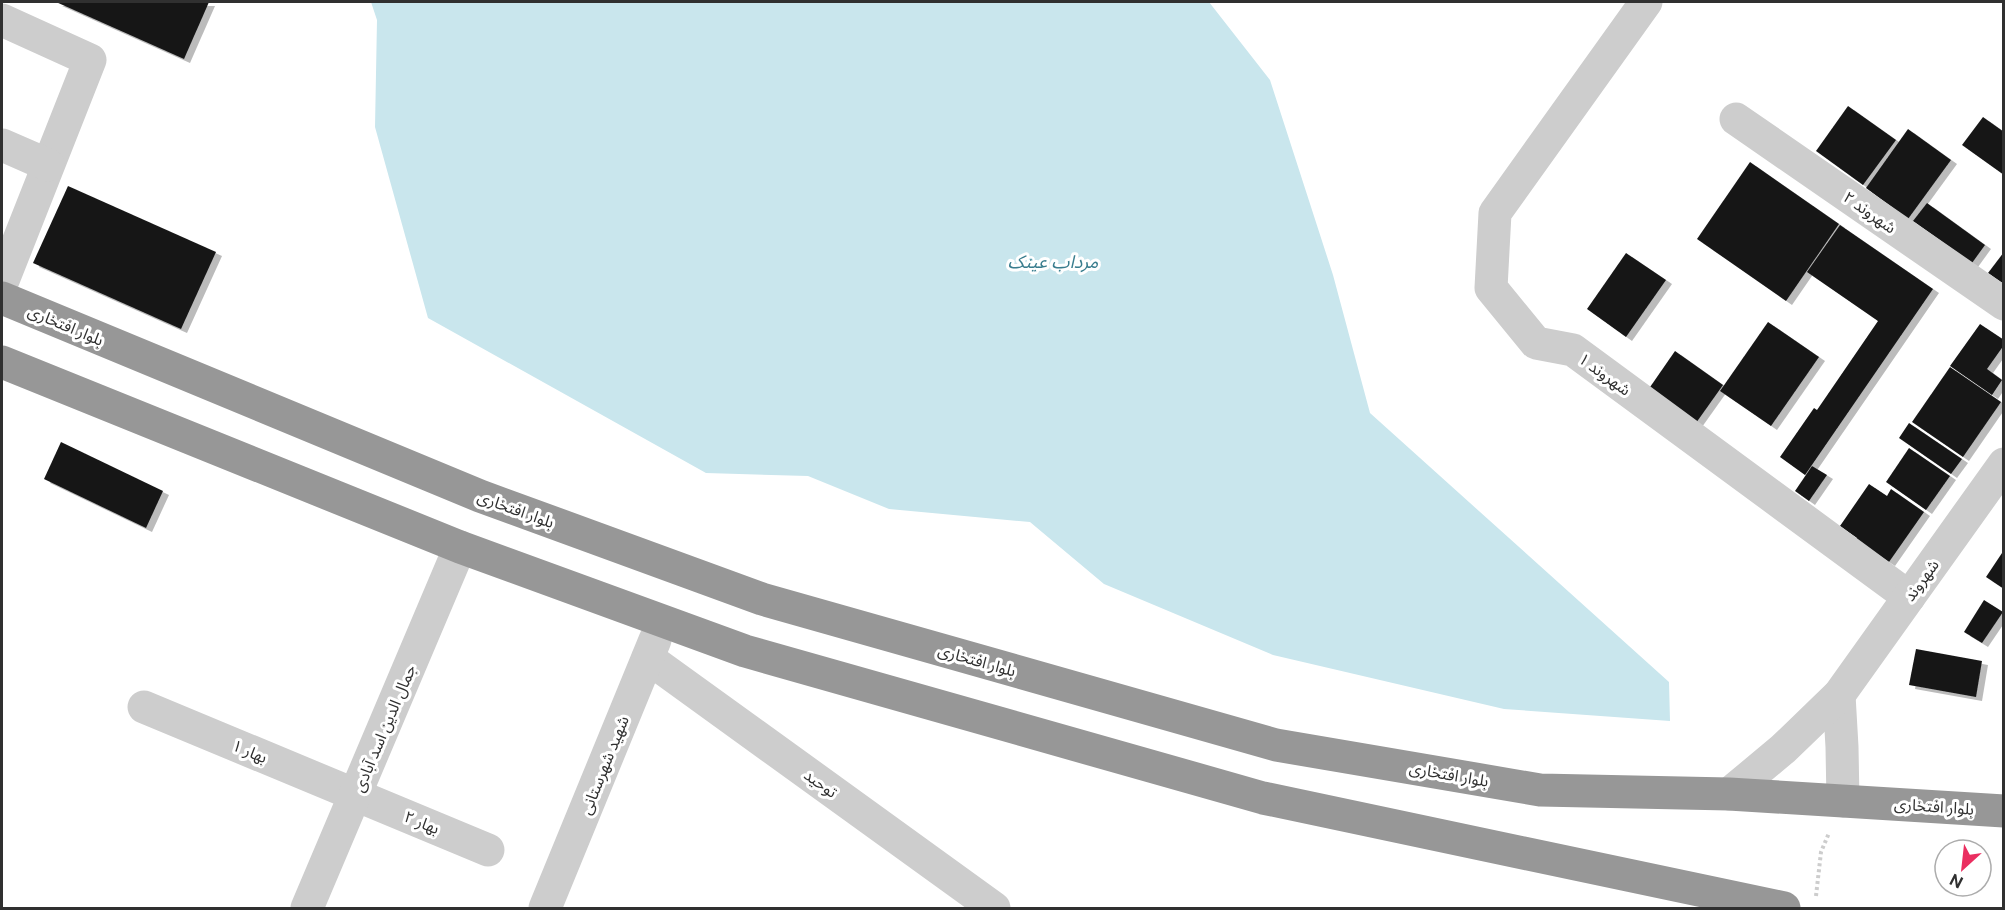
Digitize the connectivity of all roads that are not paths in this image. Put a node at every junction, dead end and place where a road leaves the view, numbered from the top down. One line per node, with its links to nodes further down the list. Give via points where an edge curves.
1 (1646, 2): 12 (street, شهروند ۱, via 1495,213 1491,288 1536,343 1573,350)
2 (2, 20): 5 (street, via 90,60)
3 (1736, 119): 8 (street, شهروند ۲)
4 (2, 145): 5 (street)
5 (48, 165): 6 (street)
6 (2, 283)
7 (2, 298): 17 (highway, بلوار افتخاری, via 480,496 774,603 1276,745 1540,790)
8 (2004, 304)
9 (2, 362): 11 (highway)
10 (2004, 464): 12 (street, شهروند)
11 (460, 547): 13 (highway); 18 (street, جمال الدین اسد آبادی)
12 (1909, 597): 15 (street, شهروند)
13 (662, 621): 14 (street, شهید شهرستانی); 25 (highway, via 745,651 1263,798)
14 (648, 658): 23 (street, شهید شهرستانی); 24 (street, توحید)
15 (1839, 695): 17 (street, شهروند); 19 (street)
16 (144, 707): 18 (street, بهار ۱)
17 (1729, 794): 19 (highway, بلوار افتخاری)
18 (355, 795): 21 (street, بهار ۲); 22 (street, جمال الدین اسد آبادی)
19 (1843, 801): 20 (highway, بلوار افتخاری)
20 (2004, 811)
21 (488, 850)
22 (307, 909)
23 (545, 909)
24 (994, 909)
25 (1784, 909)

